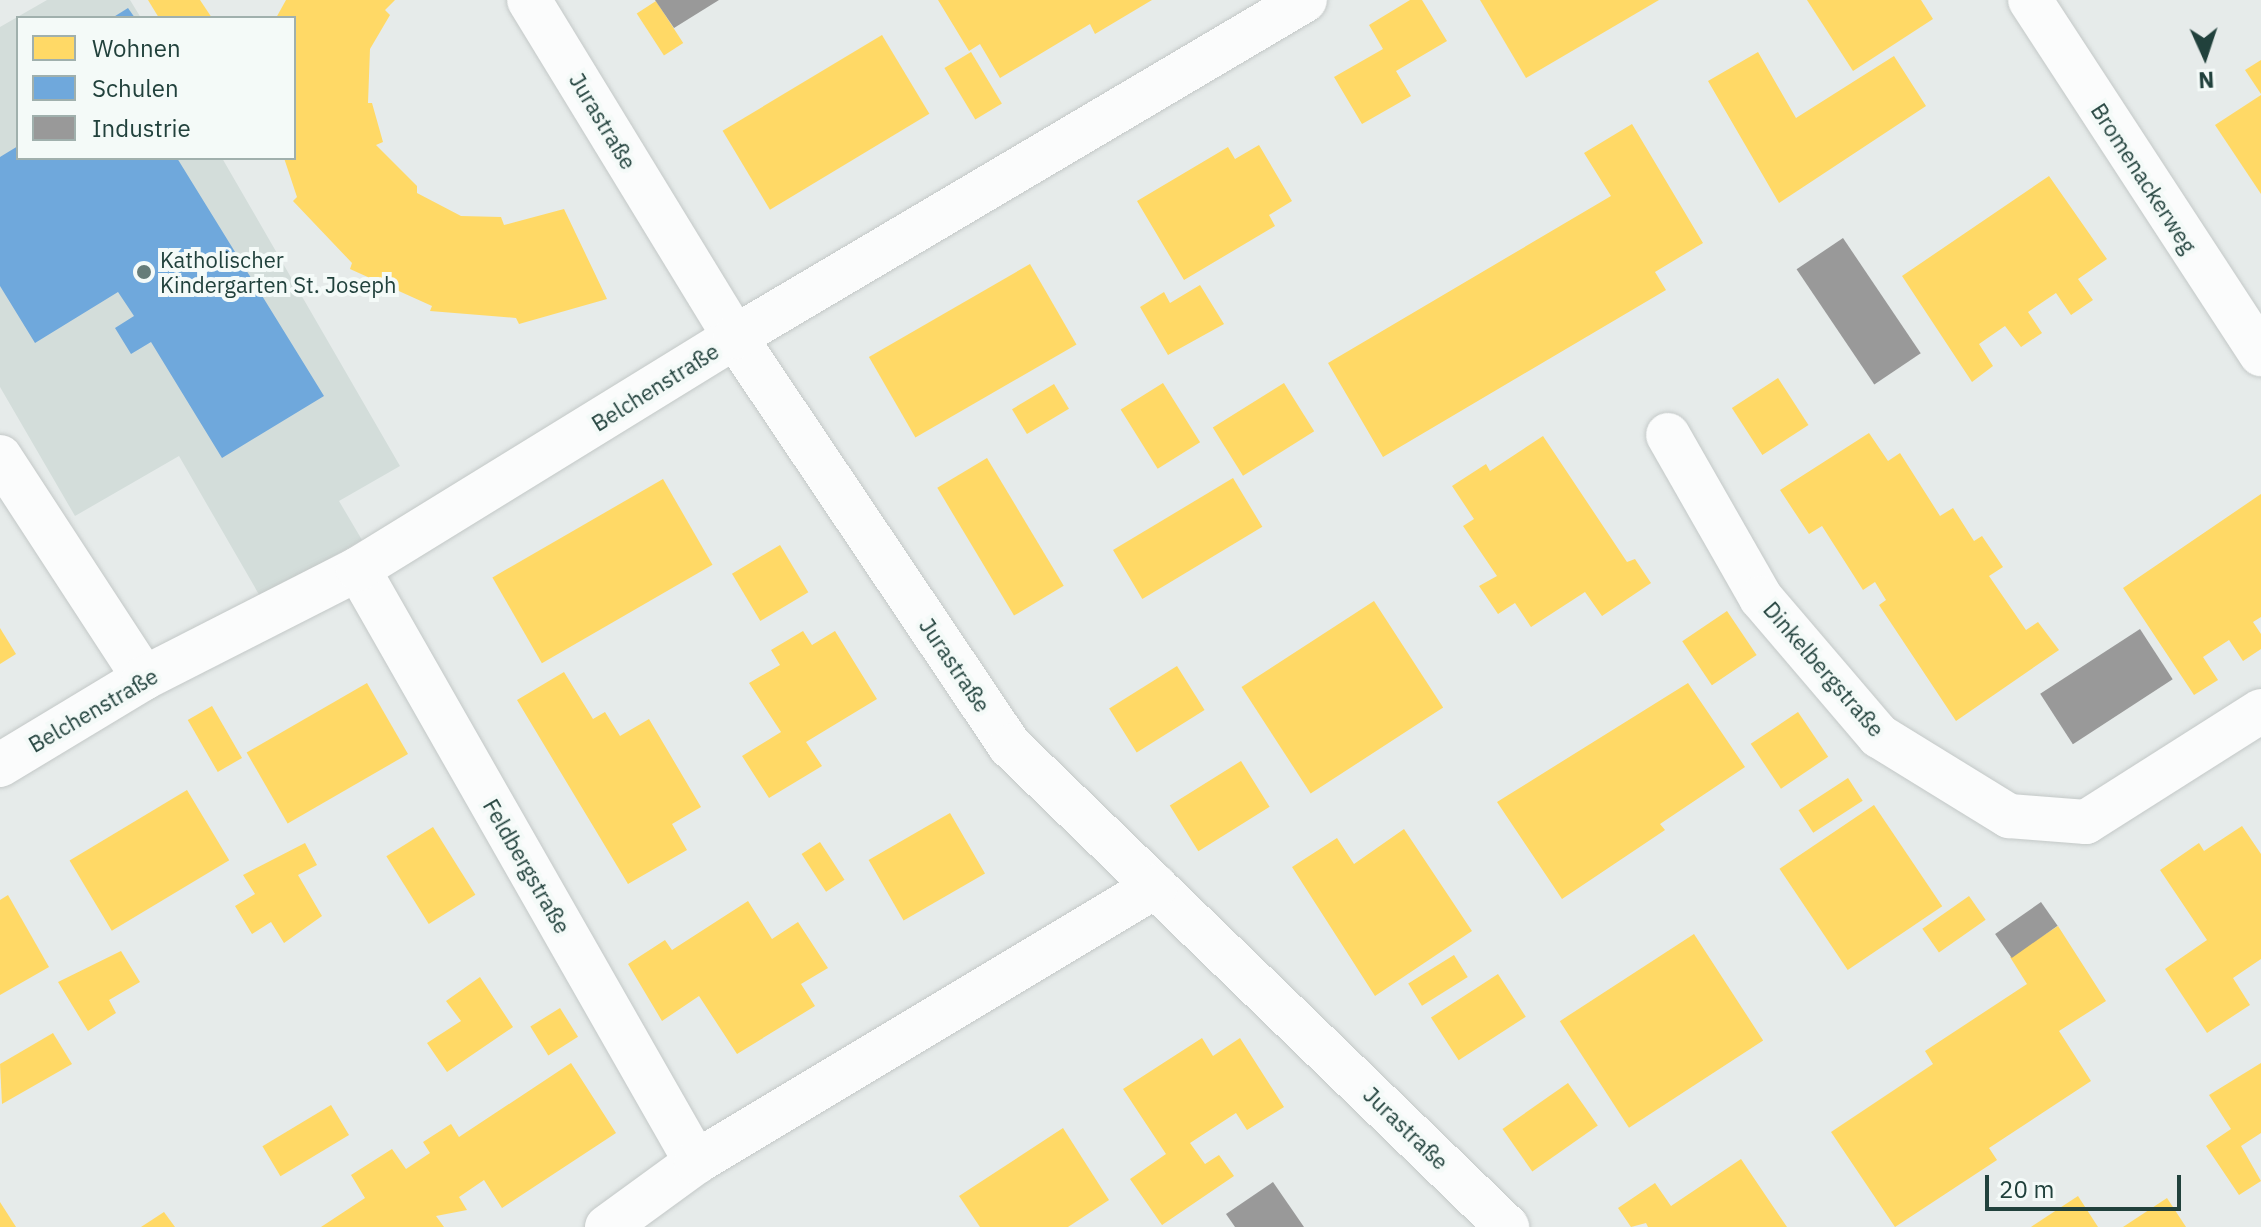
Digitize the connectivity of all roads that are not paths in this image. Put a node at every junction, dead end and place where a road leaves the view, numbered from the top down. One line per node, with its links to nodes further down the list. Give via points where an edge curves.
1 (529, 0): 4 (street, Jurastraße)
2 (2030, 0): 5 (street, Bromenackerweg)
3 (1298, 2): 4 (street, Belchenstraße)
4 (735, 337): 8 (street, Belchenstraße); 12 (street, Jurastraße, via 1010,746)
5 (2261, 354)
6 (1668, 435): 10 (street, Dinkelbergstraße, via 1761,598 1879,736 2009,816 2086,822)
7 (0, 457): 9 (street)
8 (358, 569): 9 (street, Belchenstraße); 13 (street, Feldbergstraße)
9 (144, 678): 11 (street, Belchenstraße)
10 (2261, 711)
11 (0, 765)
12 (1156, 886): 13 (street); 15 (street, Jurastraße)
13 (696, 1162): 14 (street)
14 (607, 1227)
15 (1507, 1227)

